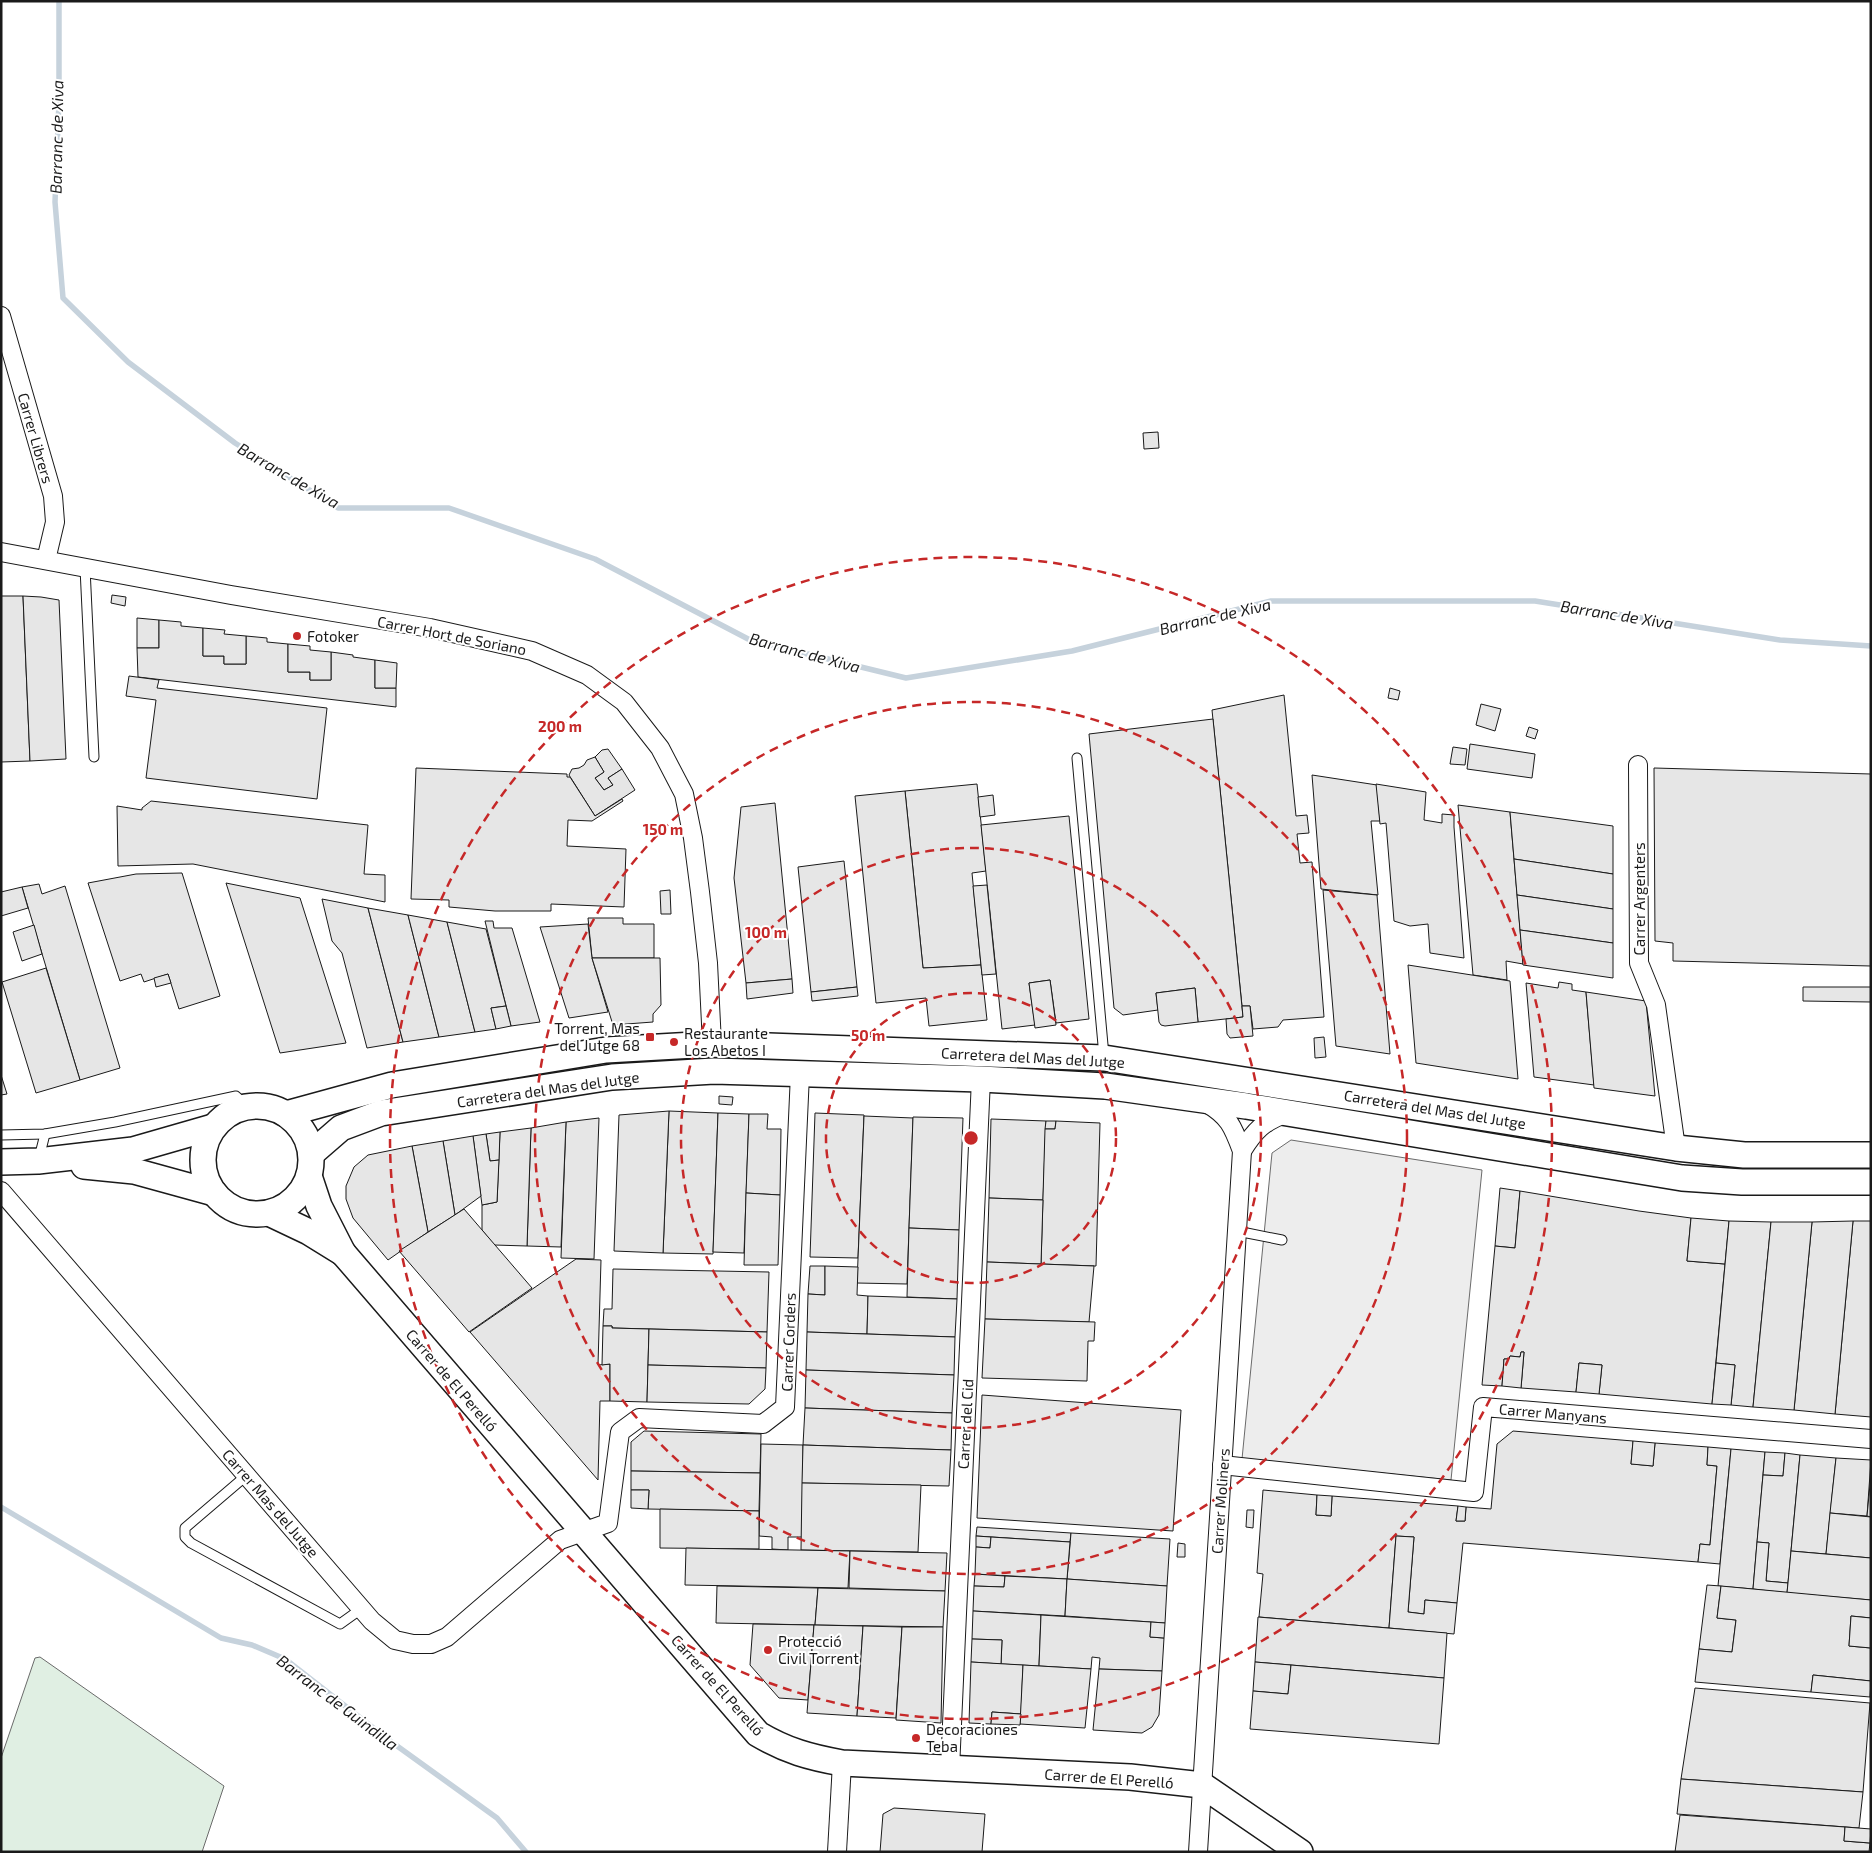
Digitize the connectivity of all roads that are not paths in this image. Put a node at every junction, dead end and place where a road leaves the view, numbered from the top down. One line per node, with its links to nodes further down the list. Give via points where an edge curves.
1 (1, 316): 3 (street, Carrer Librers, via 52,496 54,522)
2 (1, 552): 3 (street, Carrer Hort de Soriano)
3 (46, 560): 4 (street, Carrer Hort de Soriano)
4 (85, 568): 5 (lane); 8 (street, Carrer Hort de Soriano, via 430,628 532,651 587,675 624,702 660,748 684,794 693,838 708,963)
5 (94, 757)
6 (1077, 758): 9 (lane)
7 (1638, 766): 19 (street, Carrer Argenters, via 1639,962 1656,1005)
8 (712, 1044): 9 (street, Carretera del Mas del Jutge); 15 (street, Carretera del Mas del Jutge, via 606,1050 402,1083)
9 (1104, 1058): 19 (street, Carretera del Mas del Jutge)
10 (800, 1074): 11 (street, Carretera del Mas del Jutge); 24 (street, Carretera del Mas del Jutge, via 714,1071 612,1077 381,1113 341,1128); 35 (street, Carrer Corders, via 785,1406 763,1424 639,1418 620,1432 608,1523)
11 (981, 1079): 12 (street, Carretera del Mas del Jutge, via 1105,1086); 38 (street, Carrer del Cid)
12 (1199, 1099): 14 (street, Carretera del Mas del Jutge); 20 (street, Carrer Moliners, via 1221,1112)
13 (247, 1106): 15 (street, via 268,1106); 16 (street, via 228,1113); 17 (lane, via 236,1096)
14 (1287, 1113): 20 (street, via 1261,1125); 25 (street, Carretera del Mas del Jutge, via 1682,1178 1742,1182)
15 (286, 1114): 24 (street, via 307,1138)
16 (213, 1127): 22 (street, via 133,1150); 27 (street, via 205,1143 202,1160 205,1177)
17 (44, 1134): 18 (lane); 22 (lane)
18 (1, 1135)
19 (1676, 1148): 21 (street, Carretera del Mas del Jutge, via 1744,1155)
20 (1242, 1151): 29 (street, Carrer Moliners)
21 (1871, 1155)
22 (38, 1161): 23 (street); 27 (street, via 134,1171)
23 (1, 1162)
24 (310, 1165): 28 (street, via 300,1192 286,1205); 31 (street, via 319,1206)
25 (1871, 1182)
26 (1, 1191): 34 (street, Carrer Mas del Jutge)
27 (214, 1193): 28 (street, via 229,1206 248,1213)
28 (268, 1213): 31 (street, via 309,1232)
29 (1237, 1231): 30 (lane); 33 (street, Carrer Moliners)
30 (1282, 1240)
31 (343, 1253): 35 (street, Carrer de El Perelló)
32 (1871, 1439): 33 (street, Carrer Manyans, via 1483,1407 1474,1492)
33 (1222, 1465): 39 (street, Carrer Moliners)
34 (246, 1475): 36 (street, Carrer Mas del Jutge); 36 (lane, via 185,1528 185,1537 340,1624)
35 (584, 1533): 36 (street, Carrer Mas del Jutge, via 560,1540 447,1637 431,1644 395,1640); 37 (street, Carrer de El Perelló, via 758,1734 809,1757)
36 (361, 1609)
37 (842, 1763): 38 (street, Carrer de El Perelló); 40 (street)
38 (950, 1769): 39 (street, Carrer de El Perelló, via 1130,1777)
39 (1202, 1786): 41 (street, Carrer Moliners); 42 (street, Carrer de El Perelló)
40 (837, 1852)
41 (1198, 1852)
42 (1300, 1852)

